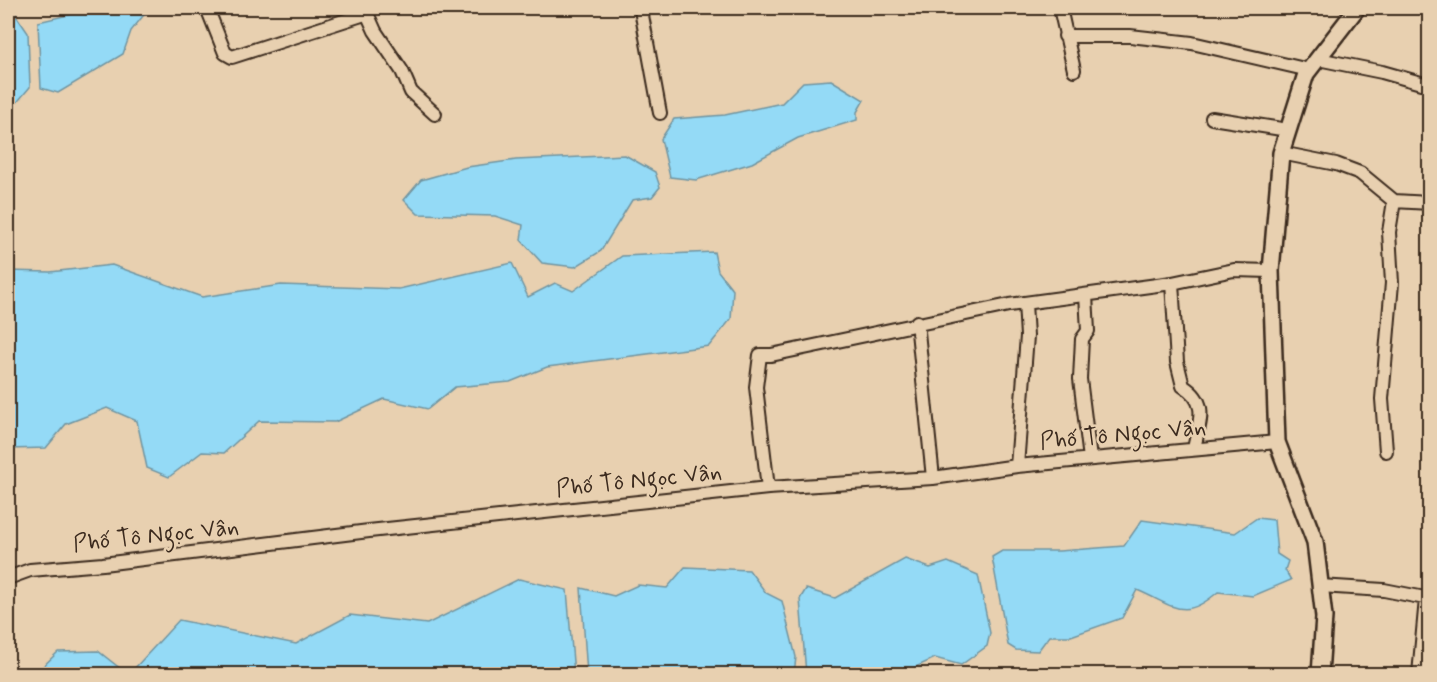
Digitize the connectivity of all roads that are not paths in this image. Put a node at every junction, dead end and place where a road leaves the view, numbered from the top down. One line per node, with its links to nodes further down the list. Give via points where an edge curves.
1 (207, 8): 5 (street, via 225,53 236,57)
2 (645, 8): 10 (street, via 641,10)
3 (1060, 8): 6 (street)
4 (1357, 8): 7 (street)
5 (367, 9): 11 (street, via 375,31 411,92)
6 (1065, 36): 7 (street, via 1130,36 1192,43); 8 (street)
7 (1313, 65): 9 (street, via 1382,72); 13 (street)
8 (1074, 70)
9 (1421, 83)
10 (660, 113)
11 (435, 114)
12 (1212, 118): 13 (street)
13 (1288, 130): 14 (street)
14 (1281, 153): 15 (street, via 1360,173); 17 (street)
15 (1394, 201): 16 (street); 24 (street, via 1389,232 1392,284 1382,399)
16 (1430, 203)
17 (1270, 271): 18 (street, via 1234,270); 22 (street)
18 (1172, 283): 19 (street); 23 (street, via 1177,362 1183,386 1196,394 1201,408)
19 (1086, 295): 20 (street); 25 (street, via 1088,331 1082,339 1080,379)
20 (1025, 303): 21 (street); 26 (street, via 1027,336)
21 (917, 322): 27 (street); 28 (street, via 760,355 756,387)
22 (1277, 442): 23 (street, Phố Tô Ngọc Vân); 30 (street, via 1315,542)
23 (1194, 449): 25 (street, Phố Tô Ngọc Vân)
24 (1386, 451)
25 (1090, 459): 26 (street, Phố Tô Ngọc Vân)
26 (1017, 466): 27 (street, Phố Tô Ngọc Vân)
27 (933, 478): 28 (street, Phố Tô Ngọc Vân)
28 (768, 488): 29 (street, Phố Tô Ngọc Vân, via 30,570)
29 (8, 578)
30 (1320, 586): 31 (street, via 1384,590); 32 (street)
31 (1428, 599): 33 (street)
32 (1320, 675)
33 (1419, 675)

